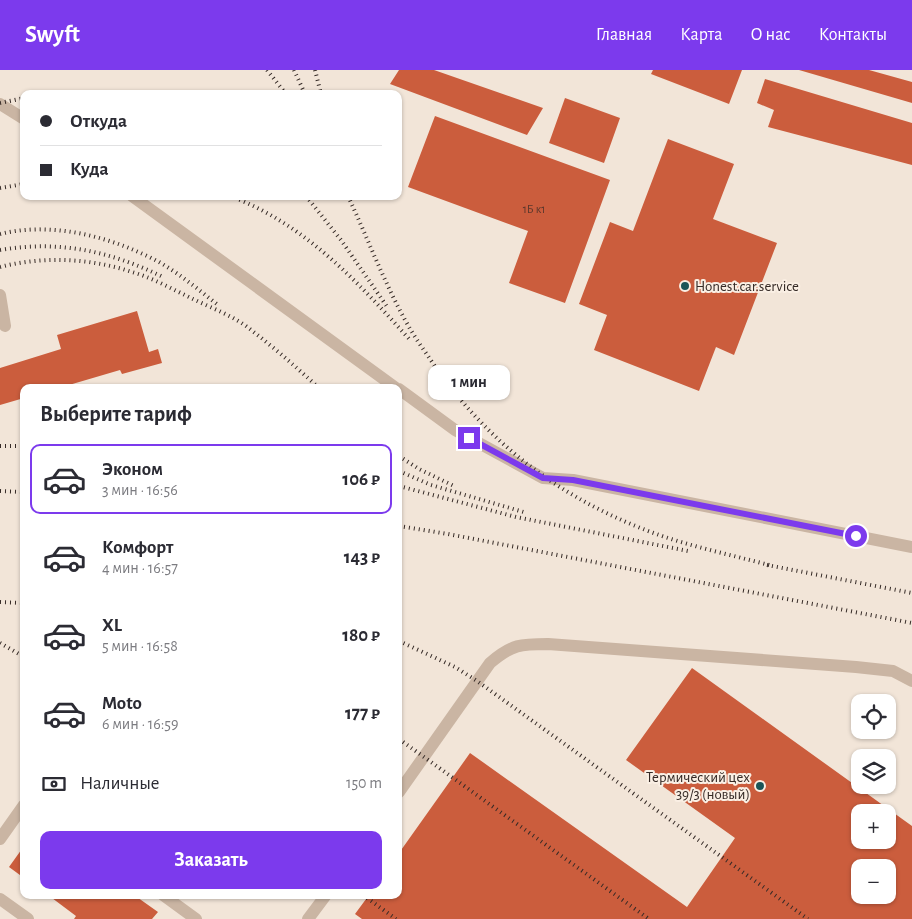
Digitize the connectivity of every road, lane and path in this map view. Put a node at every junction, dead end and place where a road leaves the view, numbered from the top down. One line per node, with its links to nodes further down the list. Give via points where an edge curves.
1 (0, 104): 2 (lane)
2 (20, 116)
3 (138, 200): 6 (lane)
4 (0, 295): 5 (lane)
5 (5, 326)
6 (392, 384)
7 (402, 391): 8 (lane, via 455,430 543,478 573,480)
8 (912, 547)
9 (912, 681): 10 (lane, via 893,671 856,667 523,644 504,651 490,663)
10 (402, 788)
11 (20, 810): 12 (lane)
12 (0, 838)
13 (0, 899): 16 (lane)
14 (168, 899): 17 (lane)
15 (323, 899): 18 (lane)
16 (28, 919)
17 (196, 919)
18 (308, 919)

